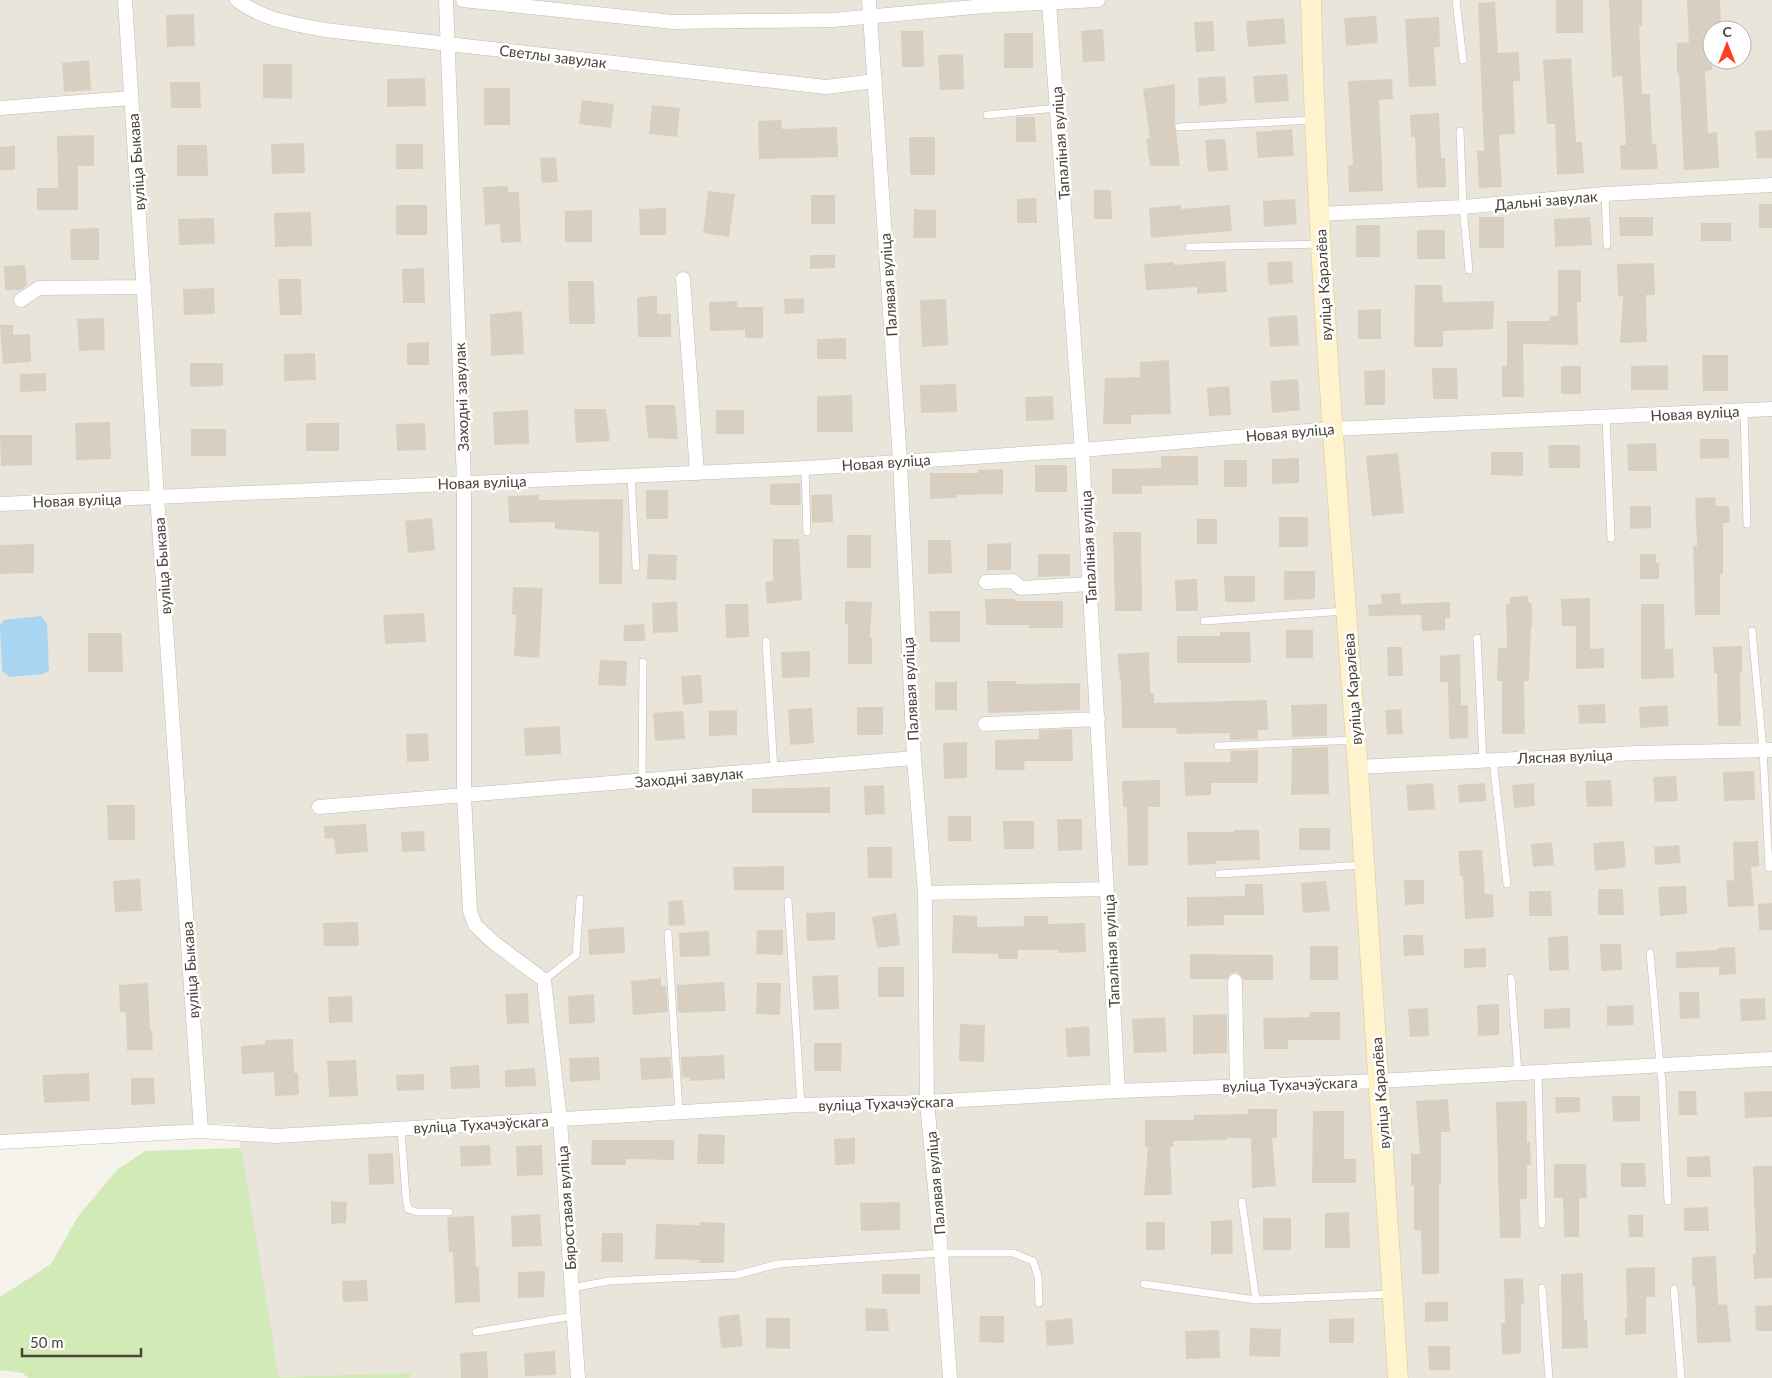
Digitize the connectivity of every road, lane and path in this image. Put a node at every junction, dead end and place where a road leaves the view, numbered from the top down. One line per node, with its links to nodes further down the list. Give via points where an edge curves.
1 (125, 0): 15 (street, вуліца Быкава)
2 (237, 0): 12 (street, Светлы завулак, via 276,20 325,30)
3 (446, 0): 12 (street, Заходні завулак)
4 (463, 0): 11 (street, via 673,22)
5 (869, 0): 11 (street, Палявая вуліца)
6 (1098, 0): 10 (street)
7 (1311, 0): 19 (main road, вуліца Каралёва)
8 (1456, 0): 13 (lane)
9 (984, 3): 10 (street); 11 (street)
10 (1049, 3): 17 (street, Тапаліная вуліца)
11 (870, 17): 14 (street, Палявая вуліца)
12 (447, 44): 14 (street, Светлы завулак, via 826,87); 42 (street, Заходні завулак)
13 (1464, 60)
14 (875, 81): 38 (street, Палявая вуліца)
15 (132, 98): 16 (street); 31 (street, вуліца Быкава)
16 (0, 108)
17 (1057, 108): 18 (lane); 37 (street, Тапаліная вуліца)
18 (986, 115)
19 (1314, 120): 20 (lane); 25 (main road, вуліца Каралёва)
20 (1179, 127)
21 (1460, 130): 24 (lane)
22 (1772, 185): 23 (street, Дальні завулак)
23 (1605, 194): 24 (street, Дальні завулак); 27 (lane)
24 (1464, 206): 25 (street, Дальні завулак); 29 (lane)
25 (1319, 214): 26 (main road, вуліца Каралёва)
26 (1320, 244): 28 (lane); 36 (main road, вуліца Каралёва)
27 (1607, 245)
28 (1190, 247)
29 (1469, 270)
30 (683, 279): 40 (street)
31 (144, 287): 32 (street, via 39,288); 43 (street, вуліца Быкава)
32 (21, 300)
33 (1772, 409): 34 (street, Новая вуліца)
34 (1744, 410): 35 (street, Новая вуліца); 45 (lane)
35 (1606, 417): 36 (street, Новая вуліца); 47 (lane)
36 (1332, 429): 37 (street, Новая вуліца); 51 (main road, вуліца Каралёва)
37 (1082, 450): 38 (street, Новая вуліца); 50 (street, Тапаліная вуліца)
38 (900, 461): 39 (street, Новая вуліца); 62 (street, Палявая вуліца)
39 (806, 468): 40 (street, Новая вуліца); 46 (lane)
40 (697, 473): 41 (street, Новая вуліца)
41 (631, 476): 42 (street, Новая вуліца); 48 (lane)
42 (464, 483): 43 (street, Новая вуліца); 67 (street, Заходні завулак)
43 (157, 497): 44 (street, Новая вуліца); 94 (street, вуліца Быкава)
44 (0, 504)
45 (1747, 524)
46 (807, 532)
47 (1611, 538)
48 (636, 567)
49 (986, 582): 50 (street, via 1013,581 1021,588)
50 (1090, 584): 57 (street, Тапаліная вуліца)
51 (1346, 612): 52 (lane); 59 (main road, вуліца Каралёва)
52 (1204, 621)
53 (1752, 631): 61 (lane)
54 (1477, 638): 63 (lane)
55 (766, 642): 65 (lane)
56 (643, 662): 66 (lane)
57 (1098, 719): 58 (street); 73 (street, Тапаліная вуліца)
58 (985, 724)
59 (1356, 740): 60 (lane); 64 (main road, вуліца Каралёва)
60 (1218, 746)
61 (1767, 750): 63 (street, Лясная вуліца); 70 (lane)
62 (914, 758): 65 (street, Заходні завулак); 74 (street, Палявая вуліца)
63 (1488, 760): 64 (street, Лясная вуліца); 72 (lane)
64 (1358, 768): 69 (main road, вуліца Каралёва)
65 (774, 770): 66 (street, Заходні завулак)
66 (642, 780): 67 (street, Заходні завулак)
67 (464, 795): 68 (street, Заходні завулак); 80 (street, Заходні завулак, via 470,911 475,925)
68 (318, 807)
69 (1364, 865): 71 (lane); 86 (main road, вуліца Каралёва)
70 (1769, 868)
71 (1219, 874)
72 (1507, 884)
73 (1107, 889): 74 (street); 88 (street, Тапаліная вуліца)
74 (925, 893): 89 (street, Палявая вуліца)
75 (580, 898): 80 (lane, via 576,955)
76 (788, 901): 90 (lane)
77 (668, 934): 91 (lane)
78 (1650, 953): 83 (lane)
79 (1511, 978): 84 (lane)
80 (544, 980): 92 (street, Бяроставая вуліца)
81 (1235, 981): 87 (street)
82 (1772, 1059): 83 (street, вуліца Тухачэўскага)
83 (1660, 1065): 85 (street, вуліца Тухачэўскага); 96 (lane)
84 (1518, 1073): 85 (street, вуліца Тухачэўскага); 86 (street, вуліца Тухачэўскага)
85 (1538, 1073): 99 (lane)
86 (1379, 1081): 87 (street, вуліца Тухачэўскага); 105 (main road, вуліца Каралёва)
87 (1237, 1087): 88 (street, вуліца Тухачэўскага)
88 (1118, 1091): 89 (street, вуліца Тухачэўскага)
89 (927, 1102): 90 (street, вуліца Тухачэўскага); 100 (street, Палявая вуліца)
90 (801, 1105): 91 (street, вуліца Тухачэўскага)
91 (680, 1113): 92 (street, вуліца Тухачэўскага)
92 (560, 1120): 93 (street, вуліца Тухачэўскага); 102 (street, Бяроставая вуліца)
93 (401, 1129): 94 (street, вуліца Тухачэўскага, via 276,1136); 98 (lane, via 408,1210)
94 (201, 1131): 95 (street, вуліца Тухачэўскага)
95 (0, 1142)
96 (1668, 1201)
97 (1242, 1202): 106 (lane)
98 (449, 1212)
99 (1542, 1224)
100 (941, 1253): 102 (lane, via 778,1264 736,1275 609,1280); 107 (lane, via 1013,1253 1033,1260 1038,1276); 111 (street, Палявая вуліца)
101 (1144, 1284): 106 (lane)
102 (571, 1288): 108 (street, Бяроставая вуліца)
103 (1542, 1288): 113 (lane)
104 (1674, 1290): 114 (lane)
105 (1393, 1294): 106 (lane); 112 (main road, вуліца Каралёва)
106 (1256, 1300)
107 (1039, 1303)
108 (573, 1316): 109 (lane); 110 (street, Бяроставая вуліца)
109 (476, 1332)
110 (578, 1378)
111 (950, 1378)
112 (1398, 1378)
113 (1549, 1378)
114 (1681, 1378)

